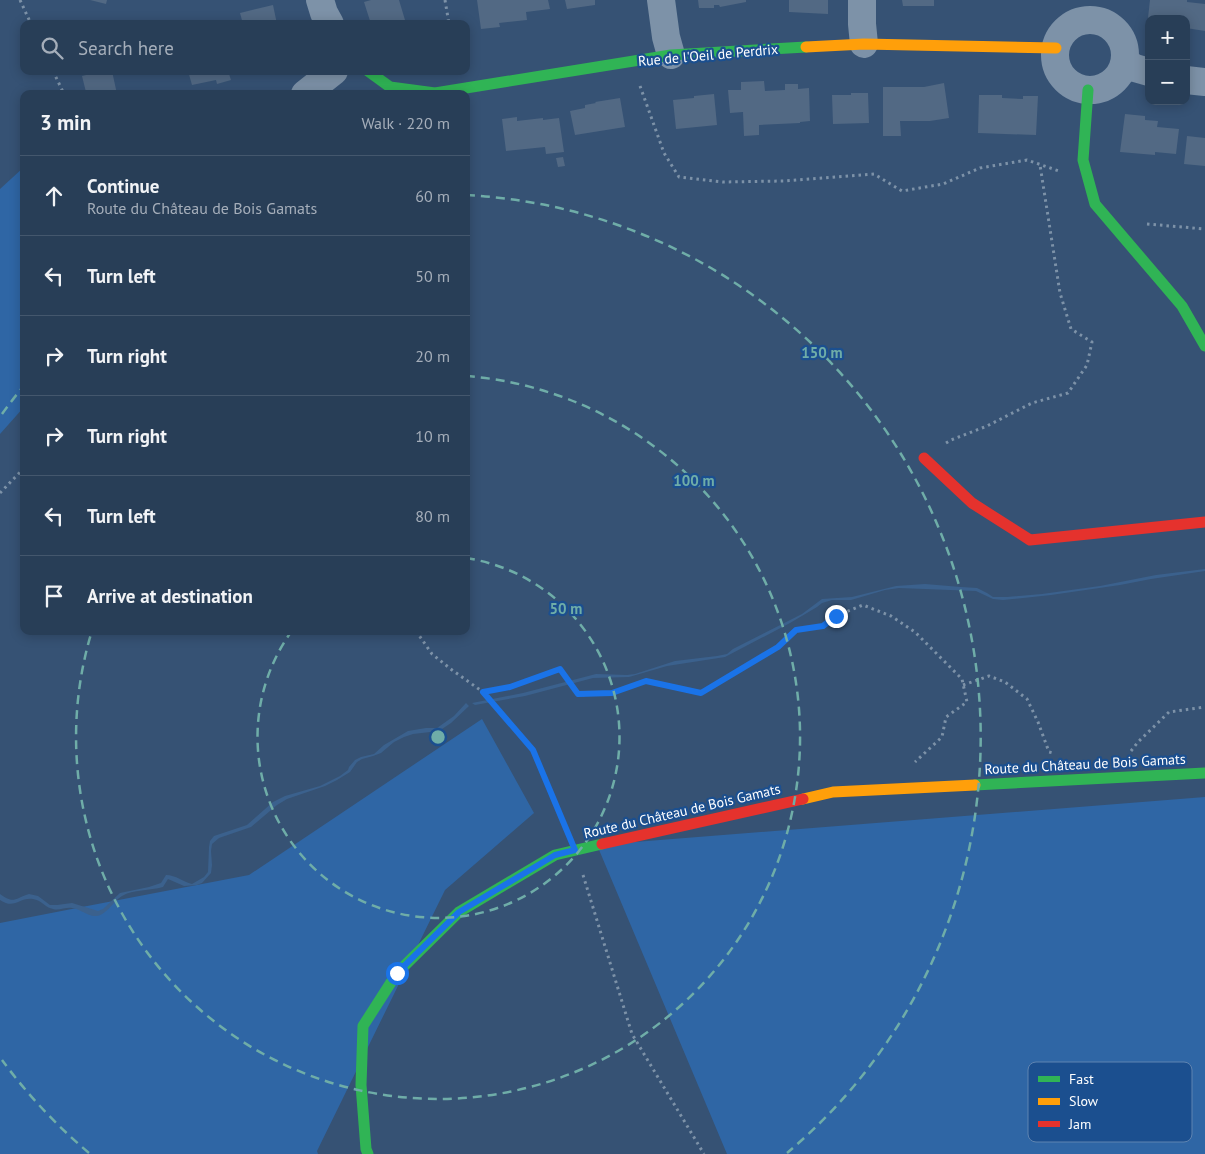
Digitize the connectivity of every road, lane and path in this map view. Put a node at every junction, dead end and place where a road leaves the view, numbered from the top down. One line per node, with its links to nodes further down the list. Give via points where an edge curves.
1 (20, 0): 7 (path)
2 (320, 0): 8 (street)
3 (445, 0): 9 (path)
4 (662, 0): 12 (street)
5 (862, 0): 10 (street)
6 (1096, 10): 11 (street, via 1087,20 1074,24 1061,36); 13 (street, via 1102,22 1114,29 1122,40)
7 (29, 20)
8 (328, 20)
9 (448, 20)
10 (864, 44): 11 (street, Rue de l'Oeil de Perdrix); 12 (street, Rue de l'Oeil de Perdrix)
11 (1056, 48): 24 (street, via 1058,69 1064,78)
12 (671, 55): 23 (street, Rue de l'Oeil de Perdrix)
13 (1137, 67): 24 (street, via 1120,73 1103,87)
14 (55, 75): 20 (path)
15 (329, 75): 21 (street)
16 (374, 75): 22 (street, Rue de l'Oeil de Perdrix, via 390,87)
17 (1190, 80): 19 (street)
18 (638, 81): 25 (path, via 664,153 679,177 723,182 874,174 902,191 943,184 980,168 1027,160)
19 (1205, 82)
20 (62, 90)
21 (310, 90)
22 (412, 90)
23 (454, 90)
24 (1088, 90): 26 (street, via 1083,160)
25 (1040, 165): 26 (path); 30 (path, via 1060,293 1071,329 1092,342 1087,365 1068,393 1032,403 988,426 951,440)
26 (1089, 182): 29 (street, via 1095,204 1182,306)
27 (1138, 223): 28 (path)
28 (1205, 229)
29 (1205, 346)
30 (924, 458): 33 (street, via 972,502 1030,540)
31 (20, 472): 32 (path)
32 (0, 493)
33 (1205, 522)
34 (419, 635): 36 (path, via 432,654)
35 (963, 685): 36 (path, via 962,679 915,632 891,616 863,605 836,616 823,626 796,630 778,647 701,693 646,681 612,693 578,694 560,669 510,687); 38 (path, via 989,676 1005,682 1027,699 1049,752); 41 (path, via 967,702 946,717 942,737 914,764)
36 (483, 692): 42 (path, via 533,750)
37 (1205, 707): 40 (path, via 1169,712 1138,742)
38 (1056, 754)
39 (1205, 773): 40 (street, Route du Château de Bois Gamats)
40 (1111, 778): 41 (street, Route du Château de Bois Gamats)
41 (896, 789): 42 (street, Route du Château de Bois Gamats, via 833,792)
42 (575, 850): 43 (street, Route du Château de Bois Gamats, via 555,855 459,912 397,973 363,1026 361,1085); 44 (path, via 632,1034)
43 (368, 1154)
44 (704, 1154)

